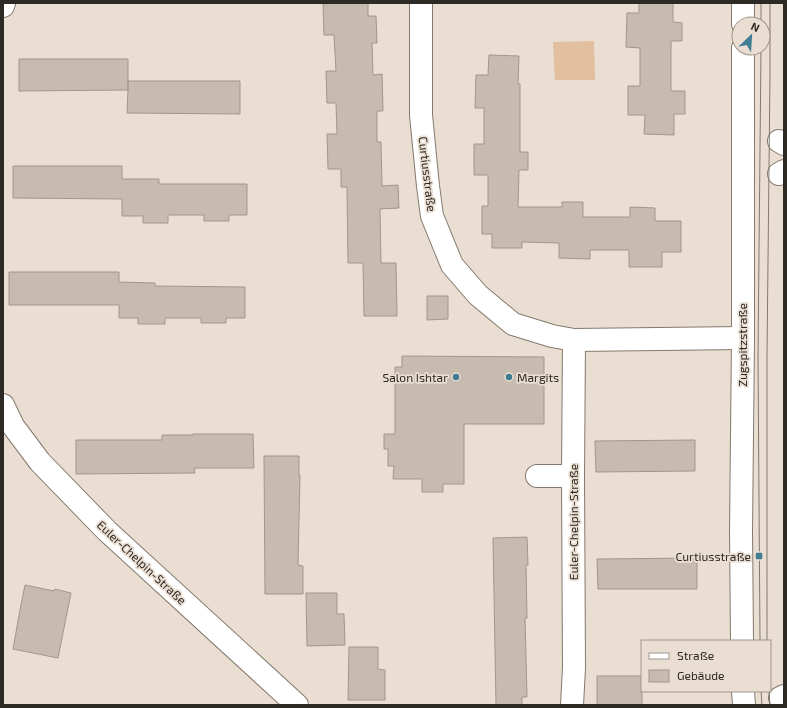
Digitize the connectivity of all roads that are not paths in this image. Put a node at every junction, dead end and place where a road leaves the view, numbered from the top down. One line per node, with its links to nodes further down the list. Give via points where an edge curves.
1 (4, 3): 4 (street)
2 (421, 3): 8 (street, Curtiusstraße, via 421,115 428,186 432,216 452,265 478,295 513,324)
3 (743, 3): 5 (street)
4 (3, 6)
5 (743, 16)
6 (743, 56): 7 (street, Zugspitzstraße)
7 (743, 338): 8 (street, Curtiusstraße); 12 (street, Zugspitzstraße)
8 (574, 340): 11 (street, Euler-Chelpin-Straße)
9 (3, 405): 14 (street, Euler-Chelpin-Straße, via 14,426 40,462 107,531)
10 (537, 476): 11 (street)
11 (573, 476): 15 (street, Euler-Chelpin-Straße)
12 (742, 640)
13 (743, 692): 16 (street)
14 (297, 705)
15 (572, 705)
16 (744, 705)

